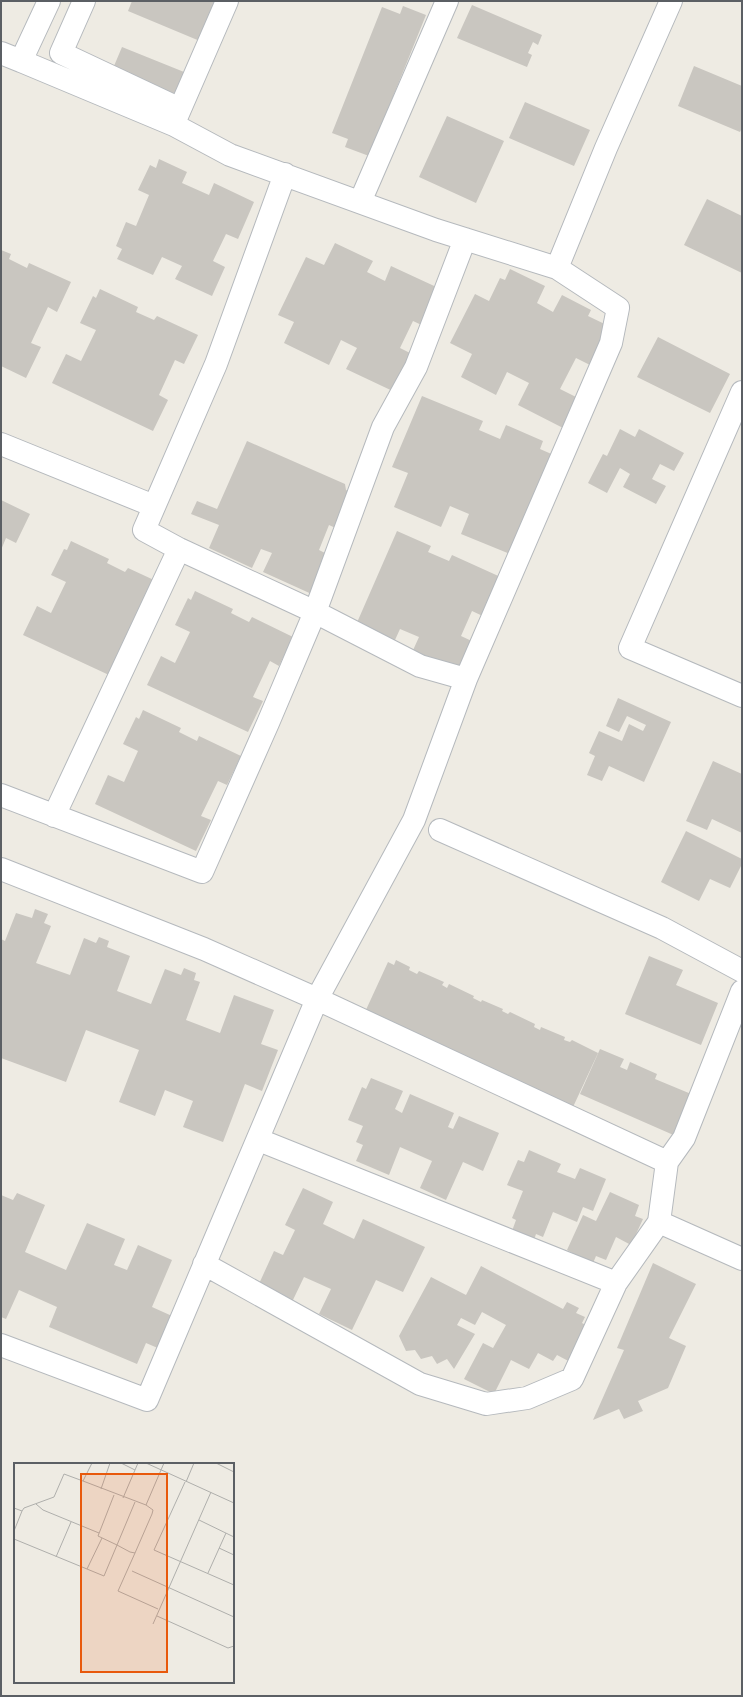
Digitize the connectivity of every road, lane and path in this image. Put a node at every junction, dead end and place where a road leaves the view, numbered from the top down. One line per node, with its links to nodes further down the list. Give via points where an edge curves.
1 (49, 1): 6 (street)
2 (84, 1): 7 (street, via 61,53)
3 (227, 1): 7 (street)
4 (447, 1): 9 (street)
5 (671, 1): 11 (street, via 606,148)
6 (11, 57): 7 (street)
7 (177, 117): 8 (street, via 230,155)
8 (285, 174): 9 (street); 14 (street, via 216,364)
9 (360, 202): 10 (street)
10 (465, 239): 11 (street); 16 (street, via 416,367 383,427)
11 (557, 268): 17 (street, via 618,308 611,343)
12 (742, 392): 18 (street, via 630,648)
13 (1, 444): 14 (street)
14 (154, 506): 15 (street, via 144,530)
15 (179, 549): 16 (street); 20 (street)
16 (315, 612): 17 (street, via 420,666); 20 (street, via 202,872)
17 (466, 679): 25 (street, via 414,820)
18 (742, 696)
19 (1, 795): 20 (street)
20 (54, 816)
21 (440, 830): 23 (street, via 662,928)
22 (1, 870): 25 (street, via 204,949)
23 (742, 971)
24 (742, 991): 27 (street, via 684,1138)
25 (317, 999): 26 (street); 27 (street)
26 (259, 1140): 30 (street); 31 (street)
27 (667, 1162): 28 (street)
28 (659, 1222): 29 (street); 31 (street)
29 (742, 1259)
30 (204, 1264): 31 (street, via 420,1384 486,1404 527,1398 572,1379); 32 (street, via 147,1400)
31 (616, 1284)
32 (1, 1345)

